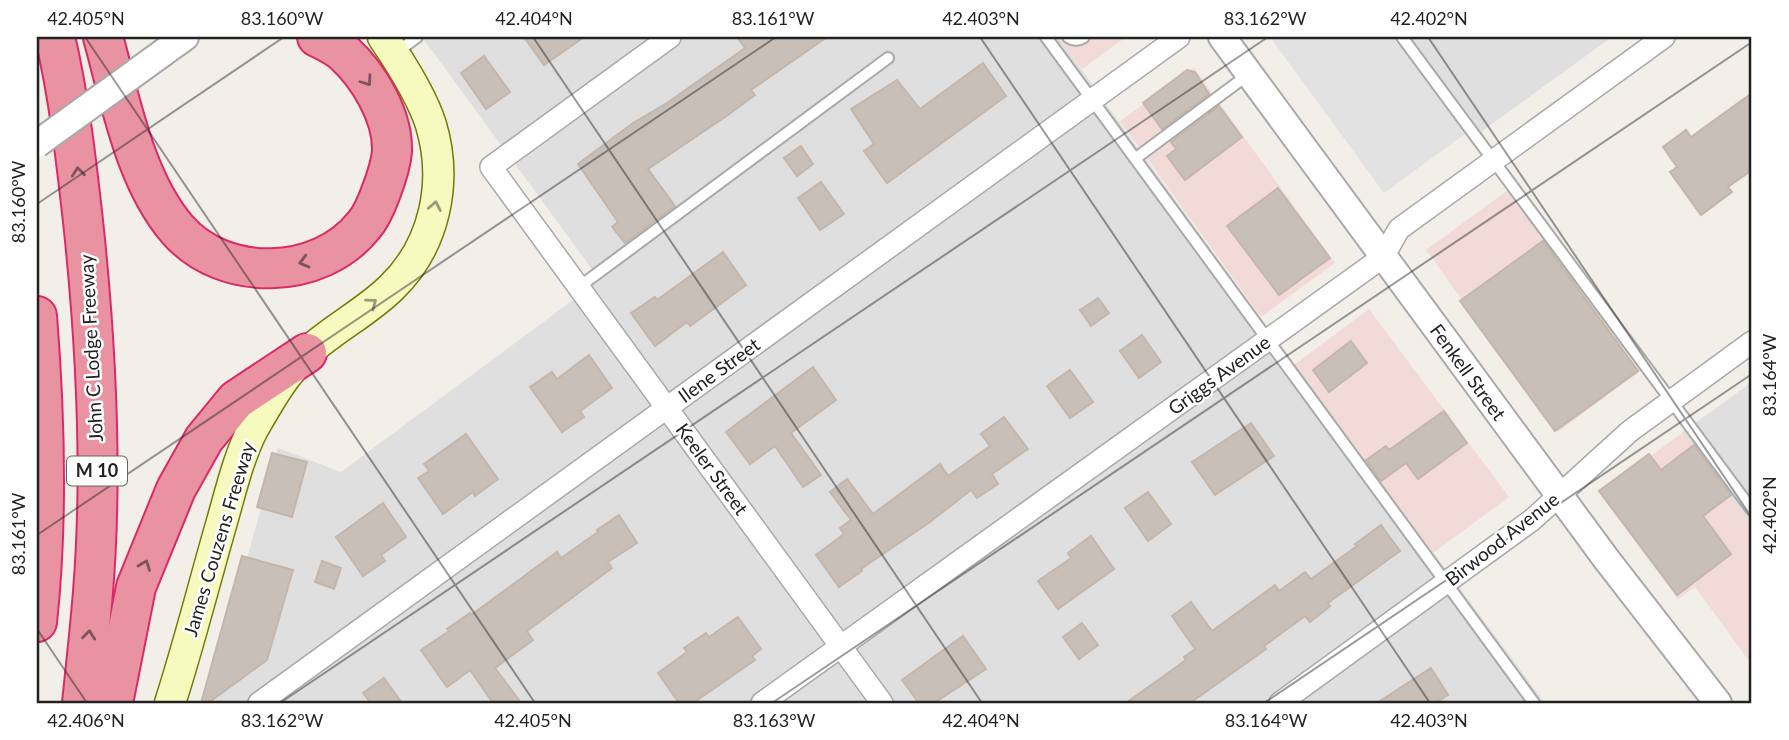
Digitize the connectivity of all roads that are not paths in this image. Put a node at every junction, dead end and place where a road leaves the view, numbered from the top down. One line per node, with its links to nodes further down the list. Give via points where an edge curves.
1 (55, 37): 33 (highway, John C Lodge Freeway / M 10, one-way to 1, via 93,591 96,382 75,141)
2 (103, 37): 3 (highway, one-way to 2, via 343,52 376,94 392,150 387,176 365,225 341,247 276,269 250,269 218,260 176,228 136,154)
3 (317, 37)
4 (670, 37): 21 (street, Keeler Street, via 491,167)
5 (1046, 37): 16 (lane)
6 (1068, 37): 7 (lane)
7 (1084, 37)
8 (1179, 37): 16 (street, Ilene Street)
9 (1222, 37): 15 (street, Fenkell Street)
10 (1402, 37): 19 (lane)
11 (1664, 37): 19 (street, Griggs Avenue)
12 (398, 42): 25 (main road, James Couzens Freeway, one-way to 12, via 391,289 419,253 433,216 439,171 431,125)
13 (175, 44): 17 (street, bridge)
14 (888, 58): 21 (lane)
15 (1249, 74): 18 (lane); 20 (street, Fenkell Street)
16 (1093, 100): 18 (lane); 27 (street, Ilene Street)
17 (37, 145)
18 (1136, 158): 23 (lane)
19 (1493, 161): 20 (street, Griggs Avenue, via 1399,229); 26 (lane)
20 (1383, 257): 23 (street, Griggs Avenue); 28 (street, Fenkell Street)
21 (579, 287): 27 (street, Keeler Street)
22 (37, 316): 31 (highway, M 10, via 43,452)
23 (1269, 339): 30 (lane); 32 (street, Griggs Avenue)
24 (1752, 342): 26 (street, Birwood Avenue)
25 (307, 352): 34 (highway, one-way to 25, via 136,587 176,489 204,439 236,400); 35 (main road, James Couzens Freeway, via 272,396 252,433)
26 (1672, 401): 28 (street, Birwood Avenue, via 1630,431); 29 (lane)
27 (667, 408): 32 (street, Keeler Street); 36 (street, Ilene Street)
28 (1559, 495): 30 (street, Birwood Avenue); 41 (street, Fenkell Street)
29 (1752, 510)
30 (1447, 582): 39 (street, Birwood Avenue); 40 (lane)
31 (37, 622)
32 (840, 646): 37 (street, Griggs Avenue); 38 (street, Keeler Street)
33 (82, 703)
34 (113, 703)
35 (170, 703)
36 (259, 703)
37 (762, 703)
38 (882, 703)
39 (1280, 703)
40 (1534, 703)
41 (1718, 703)

